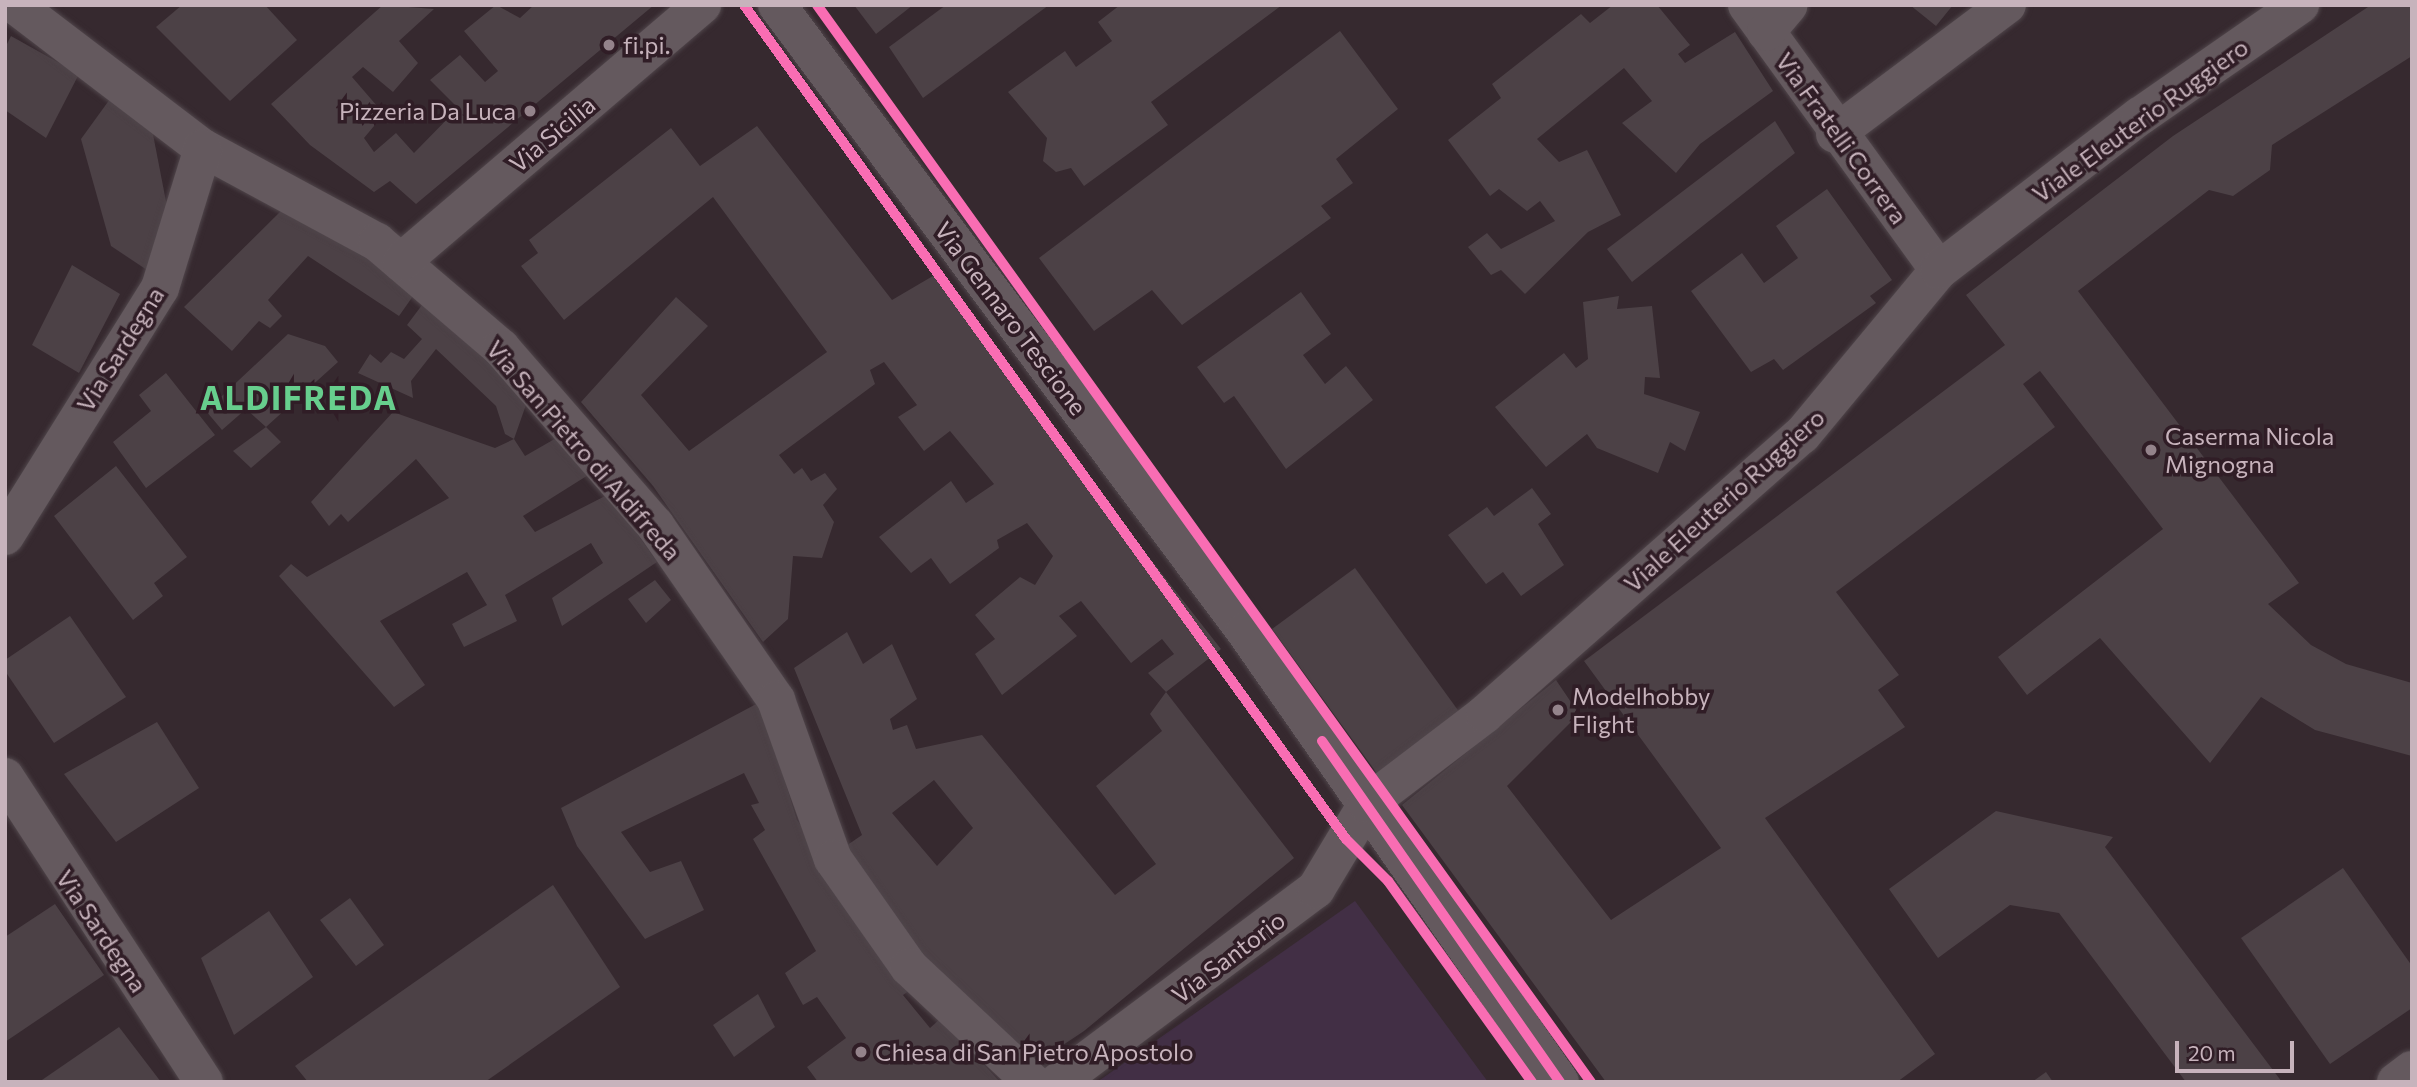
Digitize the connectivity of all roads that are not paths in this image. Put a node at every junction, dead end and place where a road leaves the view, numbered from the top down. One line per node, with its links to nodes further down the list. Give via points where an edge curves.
1 (15, 5): 8 (street, Via San Pietro di Aldifreda)
2 (702, 5): 9 (street, Via Sicilia)
3 (778, 5): 13 (street, Via Gennaro Tescione, via 1245,631)
4 (2007, 5): 7 (street)
5 (2301, 5): 10 (street, Viale Eleuterio Ruggiero, via 2140,116)
6 (1767, 14): 7 (street, Via Fratelli Correra)
7 (1835, 134): 10 (street, Via Fratelli Correra)
8 (203, 148): 9 (street, Via San Pietro di Aldifreda, via 377,242); 11 (street, Via Sardegna, via 160,288)
9 (401, 262): 16 (street, Via San Pietro di Aldifreda, via 501,348 655,525 776,700 833,859 909,967)
10 (1939, 270): 13 (street, Viale Eleuterio Ruggiero, via 1802,435 1485,714)
11 (5, 536)
12 (10, 799): 15 (street, Via Sardegna)
13 (1367, 804): 17 (street, Via Santorio, via 1316,889); 18 (street, Via Gennaro Tescione)
14 (2412, 1070): 19 (street)
15 (204, 1082)
16 (1032, 1082)
17 (1058, 1082)
18 (1560, 1082)
19 (2396, 1082)

